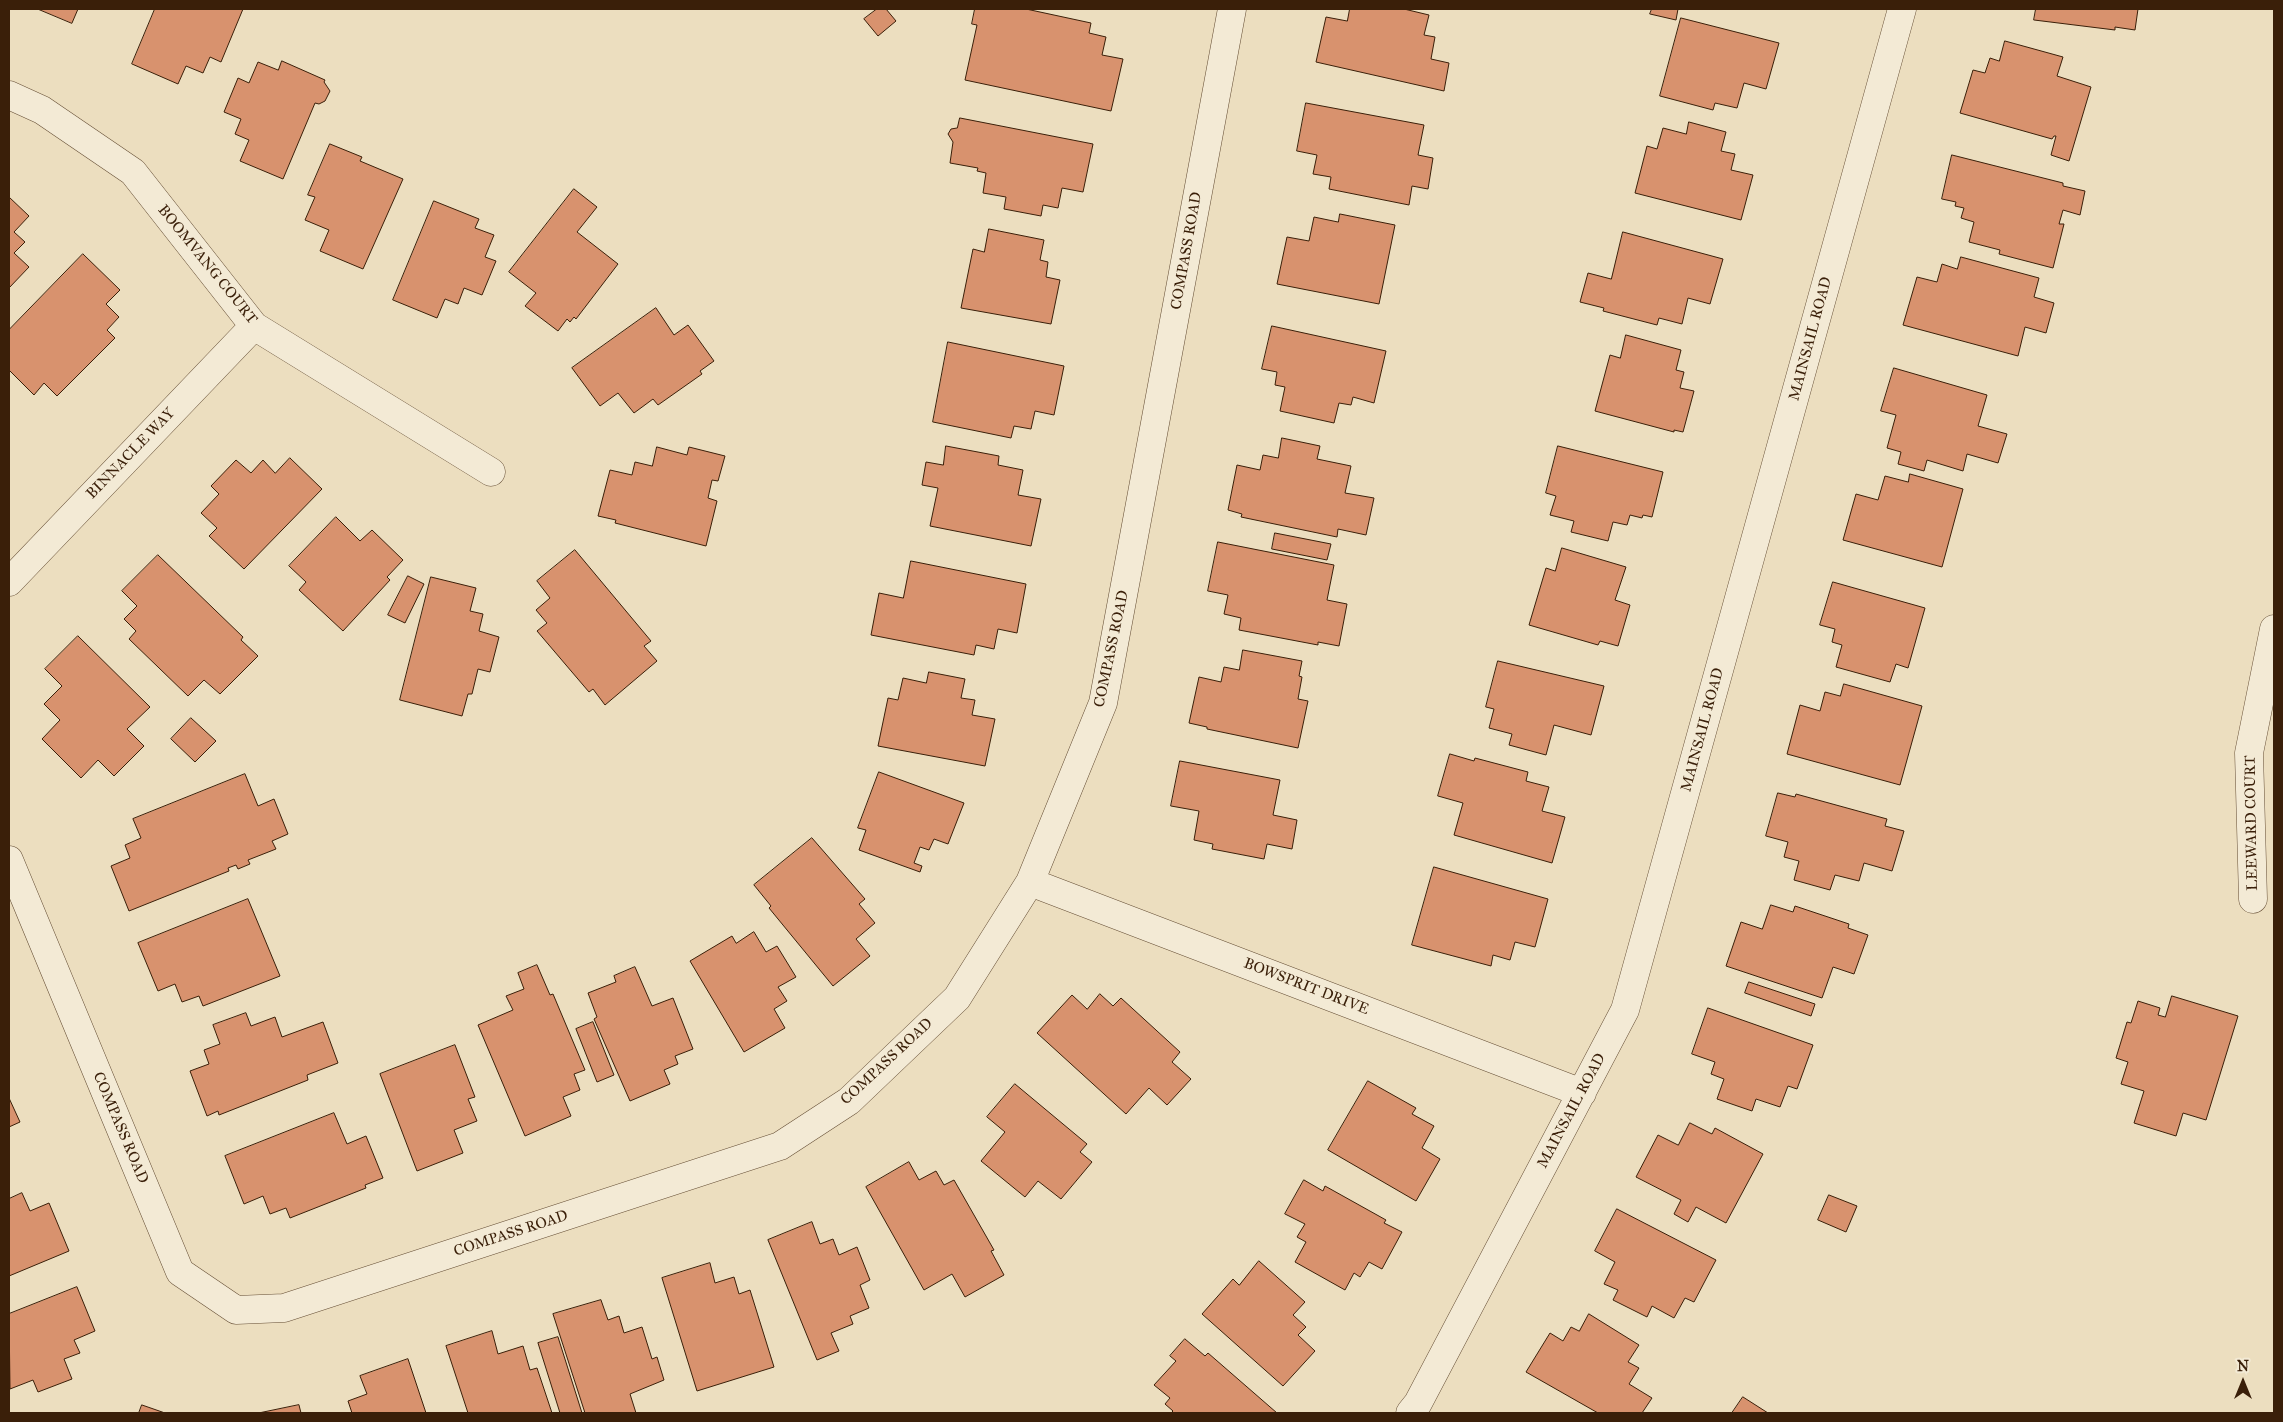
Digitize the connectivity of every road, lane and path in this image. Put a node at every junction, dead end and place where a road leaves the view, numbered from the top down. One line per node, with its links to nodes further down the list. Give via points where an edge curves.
1 (1232, 9): 9 (street, COMPASS ROAD, via 1103,702)
2 (1902, 9): 11 (street, MAINSAIL ROAD, via 1625,1010)
3 (9, 95): 4 (street, BOOMVANG COURT, via 42,110 133,172)
4 (254, 326): 5 (street, BOOMVANG COURT); 6 (street, BINNACLE WAY)
5 (491, 472)
6 (9, 582)
7 (2274, 629): 10 (street, LEEWARD COURT, via 2249,753)
8 (9, 860): 9 (street, COMPASS ROAD, via 180,1272 236,1310 284,1308 780,1146 849,1101 957,998)
9 (1030, 882): 11 (street, BOWSPRIT DRIVE)
10 (2253, 899)
11 (1582, 1092): 12 (street, MAINSAIL ROAD)
12 (1410, 1413)

